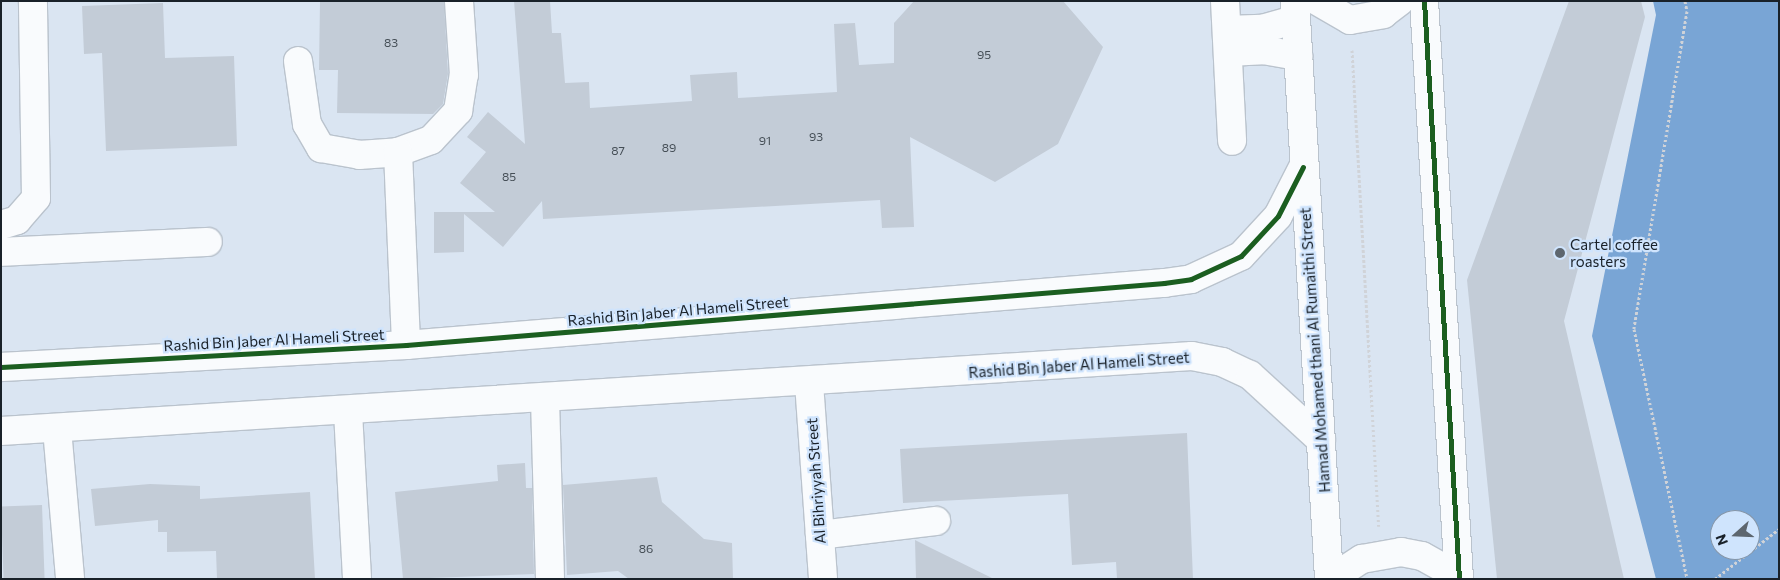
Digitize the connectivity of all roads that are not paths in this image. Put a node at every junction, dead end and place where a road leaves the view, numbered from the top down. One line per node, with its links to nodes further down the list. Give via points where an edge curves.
1 (33, 1): 14 (street, via 36,198 18,220)
2 (459, 1): 12 (street, via 464,75 458,111 431,140)
3 (1225, 1): 8 (street)
4 (1317, 1): 5 (street, via 1350,20 1382,14)
5 (1400, 1)
6 (1424, 1): 27 (street)
7 (1295, 10): 8 (street, via 1262,28); 9 (street, Hamad Mohamed thani Al Rumaithi Street)
8 (1227, 41): 9 (street); 11 (street)
9 (1298, 56): 13 (street, Hamad Mohamed thani Al Rumaithi Street)
10 (298, 61): 12 (street, via 307,124 321,148 359,155)
11 (1232, 141)
12 (398, 152): 17 (street)
13 (1303, 167): 17 (street, Rashid Bin Jaber Al Hameli Street, via 1262,238 1241,256 1191,279); 24 (street, Hamad Mohamed thani Al Rumaithi Street)
14 (1, 226)
15 (208, 242): 16 (street)
16 (1, 252)
17 (406, 345): 18 (street, Rashid Bin Jaber Al Hameli Street)
18 (1, 368)
19 (809, 383): 20 (street, Rashid Bin Jaber Al Hameli Street); 24 (street, Rashid Bin Jaber Al Hameli Street, via 1192,356 1222,362 1250,376); 26 (street, Al Bihriyyah Street)
20 (545, 399): 21 (street, Rashid Bin Jaber Al Hameli Street); 30 (street)
21 (348, 412): 22 (street, Rashid Bin Jaber Al Hameli Street); 29 (street)
22 (56, 429): 23 (street, Rashid Bin Jaber Al Hameli Street); 28 (street)
23 (1, 432)
24 (1321, 440): 32 (street, Hamad Mohamed thani Al Rumaithi Street)
25 (936, 521): 26 (street)
26 (820, 535): 31 (street, Al Bihriyyah Street)
27 (1459, 577): 32 (street, via 1422,556 1381,554 1362,559)
28 (70, 579)
29 (357, 579)
30 (550, 579)
31 (823, 579)
32 (1330, 579)

